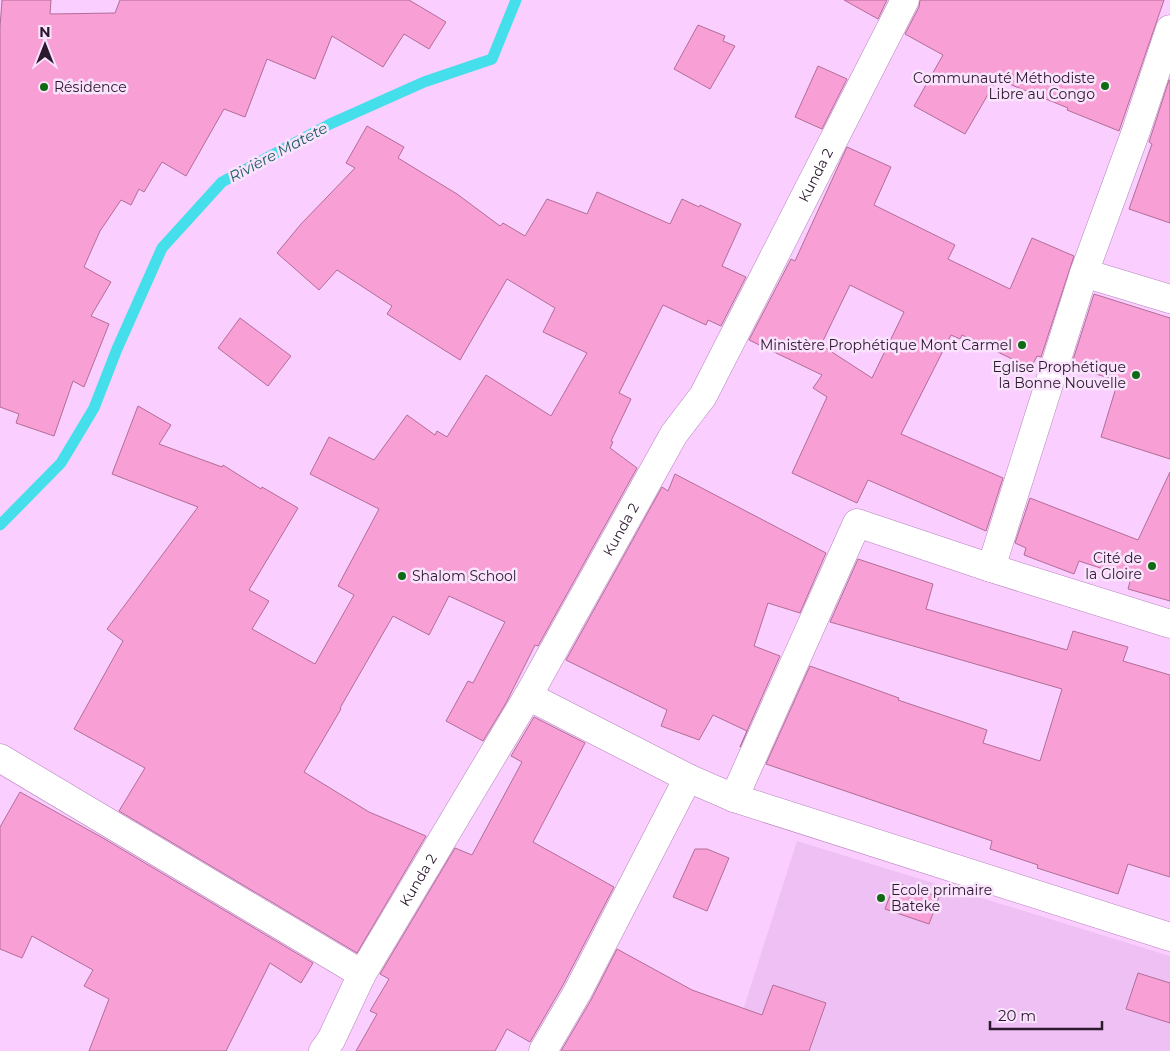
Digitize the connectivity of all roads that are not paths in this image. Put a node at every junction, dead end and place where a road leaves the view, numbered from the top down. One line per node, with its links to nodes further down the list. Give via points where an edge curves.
1 (905, 0): 7 (street, Kunda 2, via 703,396 674,434)
2 (1170, 29): 3 (street)
3 (1084, 273): 4 (street); 5 (street)
4 (1170, 299)
5 (991, 568): 6 (street); 10 (street, via 857,523)
6 (1170, 624)
7 (528, 696): 9 (street); 12 (street, Kunda 2)
8 (0, 758): 12 (street)
9 (688, 778): 10 (street); 14 (street, via 577,993)
10 (734, 798): 11 (street)
11 (1170, 937)
12 (362, 974): 13 (street, Kunda 2)
13 (324, 1051)
14 (543, 1051)

